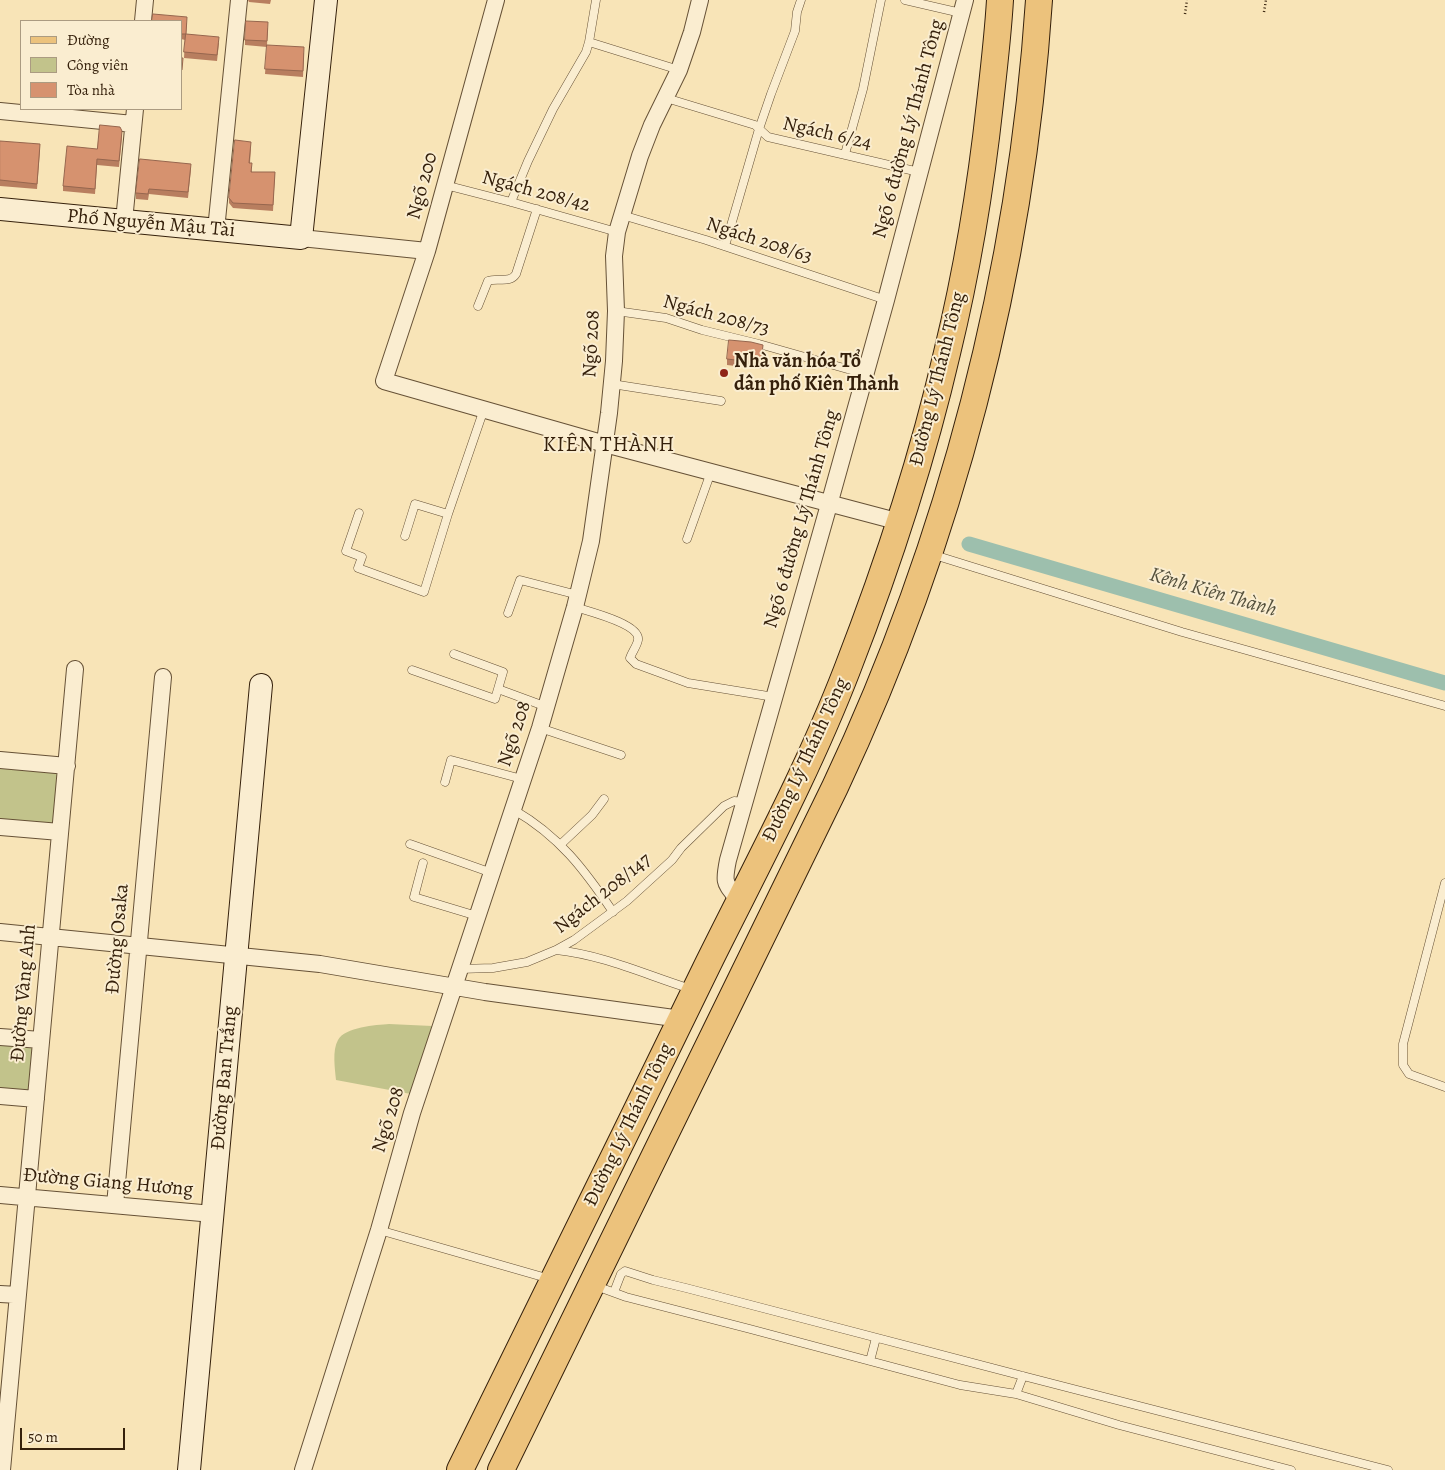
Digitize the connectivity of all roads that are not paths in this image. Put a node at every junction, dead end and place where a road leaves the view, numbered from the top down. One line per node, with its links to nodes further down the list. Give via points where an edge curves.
1 (145, 0): 13 (street)
2 (239, 0): 30 (street)
3 (326, 0): 32 (street)
4 (496, 0): 24 (street, Ngõ 200)
5 (596, 0): 14 (lane)
6 (700, 0): 17 (street, Ngõ 208)
7 (801, 0): 21 (lane, via 795,31)
8 (881, 0): 22 (lane, via 863,89)
9 (905, 0): 12 (lane)
10 (1000, 0): 15 (main road, Đường Lý Thánh Tông)
11 (1039, 0): 16 (main road, Đường Lý Thánh Tông)
12 (963, 7): 23 (street, Ngõ 6 đường Lý Thánh Tông)
13 (143, 20)
14 (589, 42): 17 (lane); 25 (lane, via 553,109)
15 (996, 50): 16 (main road); 47 (main road, Đường Lý Thánh Tông, via 979,189 960,298 933,409)
16 (1034, 55): 50 (main road, Đường Lý Thánh Tông, via 1017,193 997,303 973,405)
17 (679, 70): 18 (street, Ngõ 208)
18 (666, 98): 21 (lane, Ngách 6/24, via 755,125); 28 (street, Ngõ 208, via 640,156)
19 (0, 111): 20 (street)
20 (134, 116): 29 (street)
21 (759, 129): 22 (lane, Ngách 6/24, via 768,136); 33 (lane)
22 (845, 154): 23 (lane, Ngách 6/24)
23 (919, 172): 35 (street, Ngõ 6 đường Lý Thánh Tông)
24 (445, 185): 25 (lane, Ngách 208/42); 34 (street, Ngõ 200)
25 (512, 202): 27 (lane, Ngách 208/42)
26 (0, 209): 29 (street, Phố Nguyễn Mậu Tài)
27 (537, 209): 31 (lane, Ngách 208/42); 36 (lane, via 514,278 488,280)
28 (622, 215): 31 (street, Ngõ 208); 33 (lane, Ngách 208/63)
29 (124, 221): 30 (street, Phố Nguyễn Mậu Tài)
30 (216, 230): 32 (street, Phố Nguyễn Mậu Tài)
31 (618, 232): 37 (street, Ngõ 208, via 614,267)
32 (301, 238): 34 (street)
33 (725, 246): 35 (lane, Ngách 208/63)
34 (427, 250): 41 (street, Ngõ 200, via 384,381)
35 (886, 300): 38 (street, Ngõ 6 đường Lý Thánh Tông)
36 (478, 306)
37 (616, 311): 38 (lane, Ngách 208/73, via 666,318); 39 (street, Ngõ 208)
38 (865, 374): 44 (street, Ngõ 6 đường Lý Thánh Tông)
39 (612, 384): 40 (lane); 42 (street, Ngõ 208)
40 (721, 401)
41 (484, 410): 42 (street); 46 (lane)
42 (605, 444): 43 (street); 51 (street, Ngõ 208, via 591,541)
43 (711, 472): 44 (street); 49 (lane)
44 (830, 504): 47 (street); 59 (street, Ngõ 6 đường Lý Thánh Tông)
45 (359, 513): 46 (lane, via 346,551 362,557 358,568 424,592)
46 (448, 514): 48 (lane, via 415,504)
47 (900, 522): 68 (main road, Đường Lý Thánh Tông, via 847,670)
48 (406, 536)
49 (686, 539)
50 (929, 554): 61 (lane, via 1182,632); 69 (main road, Đường Lý Thánh Tông, via 885,676)
51 (577, 601): 52 (lane, via 520,580); 59 (lane, via 637,633 638,639 630,658 636,664 688,683); 60 (street, Ngõ 208)
52 (508, 613)
53 (454, 654): 58 (lane, via 503,672)
54 (75, 669): 65 (street, Đường Vàng Anh)
55 (412, 670): 58 (lane, via 495,699)
56 (163, 676): 85 (street, Đường Osaka)
57 (261, 685): 87 (street, Đường Ban Trắng)
58 (498, 689): 60 (lane)
59 (774, 697): 71 (street, Ngõ 6 đường Lý Thánh Tông)
60 (547, 706): 62 (street, Ngõ 208)
61 (1445, 706)
62 (540, 728): 63 (lane); 66 (street, Ngõ 208)
63 (621, 756)
64 (0, 760): 65 (street)
65 (66, 766): 74 (street, Đường Vàng Anh)
66 (522, 779): 67 (lane, via 450,760); 72 (street, Ngõ 208)
67 (445, 782)
68 (797, 783): 69 (main road); 80 (main road, Đường Lý Thánh Tông)
69 (831, 795): 103 (main road, Đường Lý Thánh Tông)
70 (604, 799): 76 (lane, via 592,815)
71 (744, 802): 80 (street, Ngõ 6 đường Lý Thánh Tông, via 725,875 728,887); 81 (lane, Ngách 208/147, via 734,801 724,806 656,875)
72 (514, 810): 76 (lane, via 532,820); 78 (street, Ngõ 208)
73 (0, 827): 74 (street)
74 (60, 832): 84 (street, Đường Vàng Anh)
75 (410, 844): 78 (lane)
76 (560, 844): 81 (lane)
77 (424, 863): 82 (lane, via 414,897)
78 (492, 873): 82 (street, Ngõ 208)
79 (1445, 883): 94 (lane, via 1403,1044 1403,1065 1409,1074)
80 (739, 901): 90 (main road, Đường Lý Thánh Tông)
81 (613, 912): 86 (lane, Ngách 208/147)
82 (477, 916): 88 (street, Ngõ 208)
83 (0, 932): 84 (street)
84 (51, 937): 85 (street); 93 (street, Đường Vàng Anh)
85 (138, 946): 87 (street); 99 (street, Đường Osaka)
86 (556, 950): 88 (lane, Ngách 208/147, via 510,966); 90 (lane, via 591,956)
87 (236, 955): 89 (street, via 320,964); 100 (street, Đường Ban Trắng)
88 (459, 970): 89 (street, Ngõ 208)
89 (454, 987): 91 (street); 101 (street, Ngõ 208, via 412,1113)
90 (696, 990): 91 (main road, Đường Lý Thánh Tông)
91 (681, 1019): 102 (main road, Đường Lý Thánh Tông)
92 (0, 1037): 93 (street)
93 (42, 1040): 96 (street, Đường Vàng Anh)
94 (1445, 1087)
95 (0, 1096): 96 (street)
96 (36, 1099): 98 (street, Đường Vàng Anh)
97 (0, 1195): 98 (street, Đường Giang Hương)
98 (27, 1198): 99 (street, Đường Giang Hương); 105 (street, Đường Vàng Anh)
99 (115, 1205): 100 (street, Đường Giang Hương)
100 (213, 1214): 112 (street, Đường Ban Trắng)
101 (379, 1230): 102 (lane); 113 (street, Ngõ 208)
102 (554, 1280): 114 (main road, Đường Lý Thánh Tông)
103 (602, 1289): 106 (lane, via 625,1270); 107 (lane); 115 (main road, Đường Lý Thánh Tông)
104 (0, 1294): 105 (street)
105 (18, 1295): 108 (street, Đường Vàng Anh)
106 (876, 1340): 107 (lane); 109 (lane)
107 (870, 1358): 110 (lane, via 960,1385)
108 (6, 1359): 111 (street, Đường Vàng Anh)
109 (1022, 1378): 110 (lane); 117 (lane)
110 (1017, 1393): 116 (lane, via 1119,1425)
111 (2, 1470)
112 (189, 1470)
113 (303, 1470)
114 (460, 1470)
115 (501, 1470)
116 (1291, 1470)
117 (1388, 1470)

